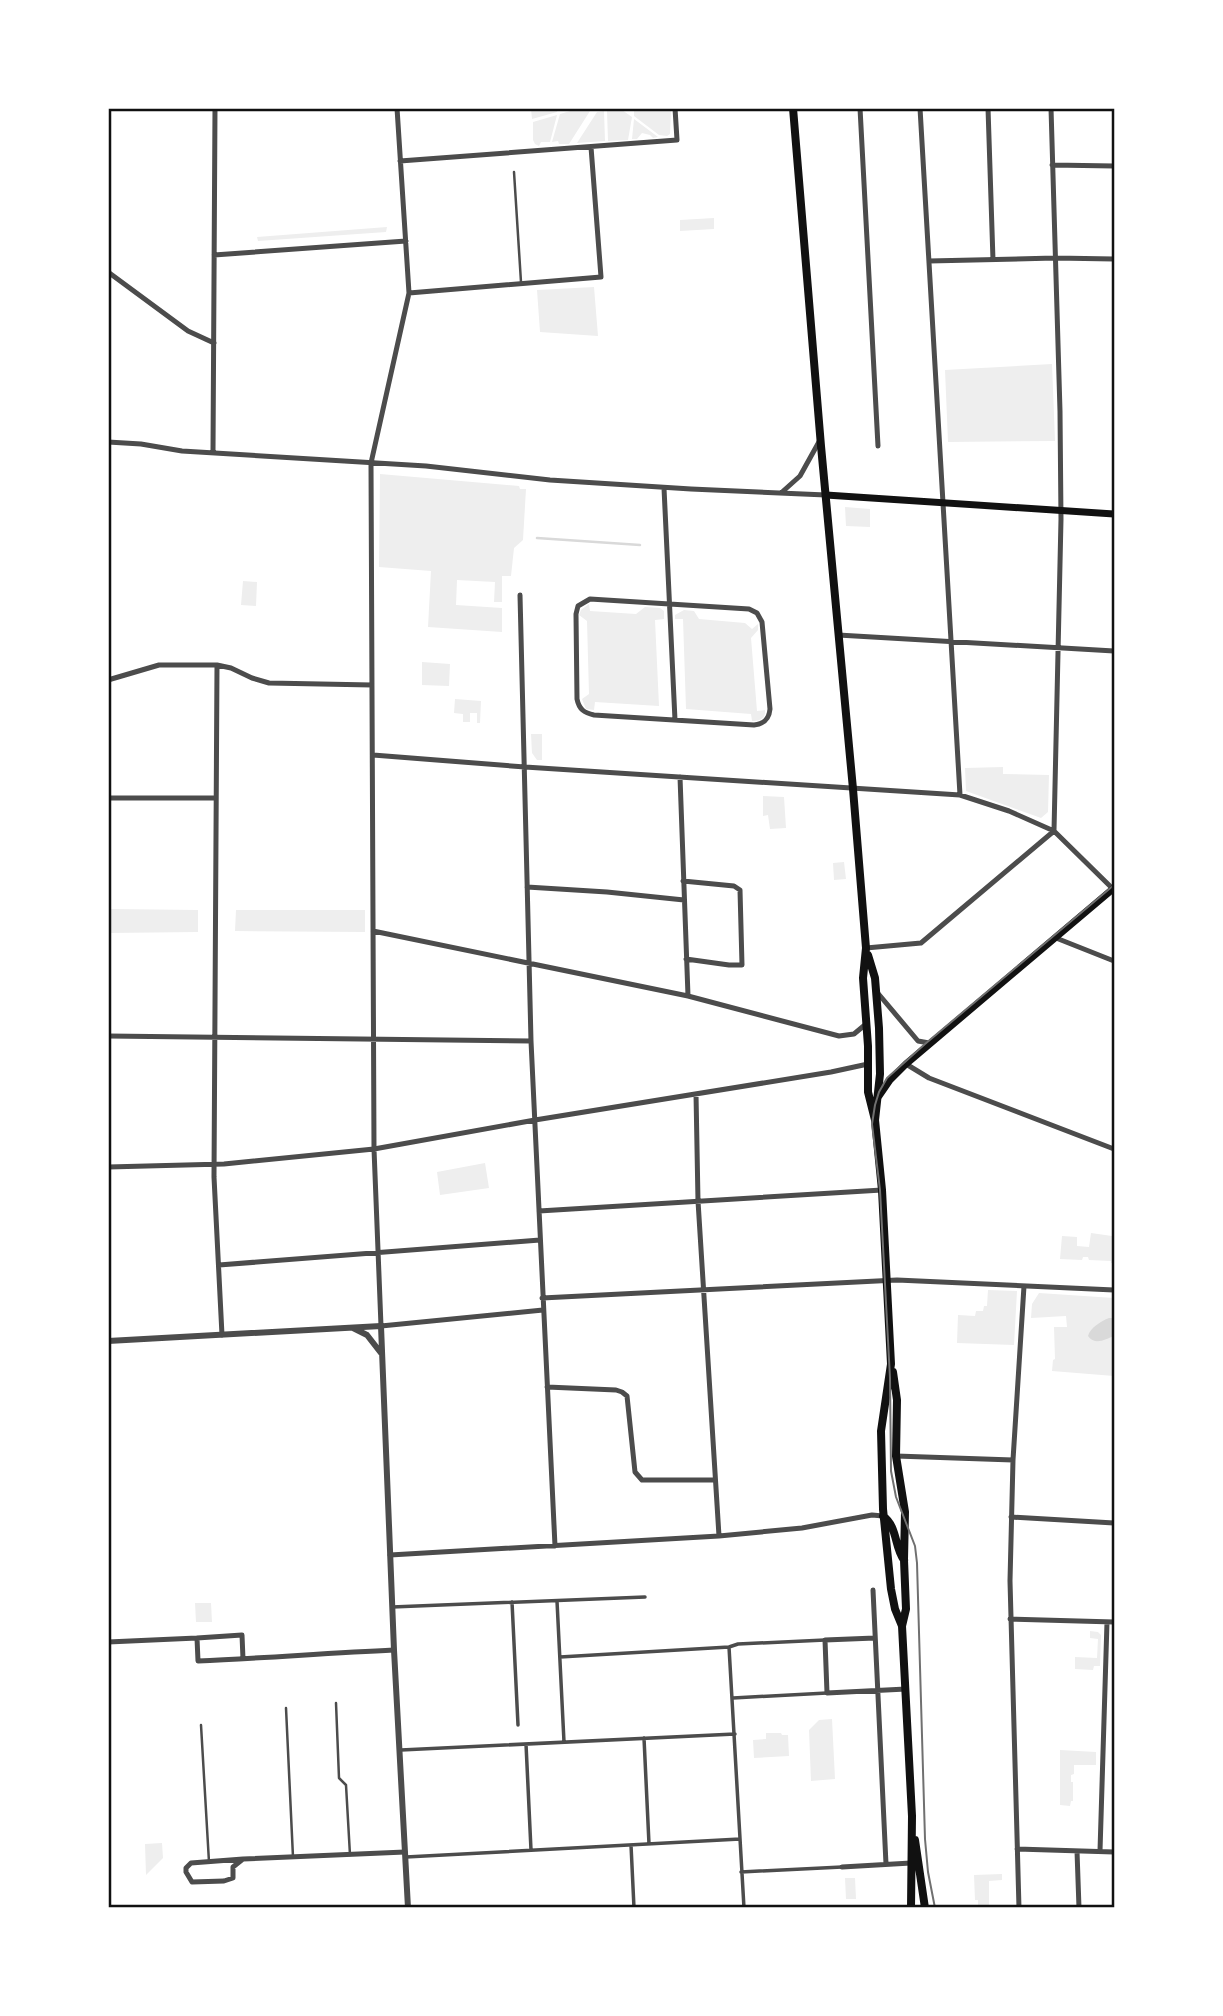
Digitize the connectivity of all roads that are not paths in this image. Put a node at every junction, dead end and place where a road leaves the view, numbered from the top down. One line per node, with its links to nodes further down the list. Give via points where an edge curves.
1 (215, 108): 15 (street)
2 (397, 108): 10 (street)
3 (675, 108): 9 (street, via 677,140)
4 (793, 108): 24 (main road)
5 (860, 108): 26 (street)
6 (920, 108): 19 (street)
7 (988, 108): 18 (street)
8 (1051, 108): 11 (street)
9 (592, 147): 10 (street); 21 (street, via 601,277)
10 (400, 161): 14 (street)
11 (1052, 165): 12 (street); 16 (street)
12 (1115, 166)
13 (514, 172): 21 (lane)
14 (406, 241): 15 (street); 22 (street)
15 (215, 255): 23 (street)
16 (1055, 258): 17 (street); 18 (street); 33 (street)
17 (1115, 259)
18 (993, 260): 19 (street)
19 (929, 261): 32 (street)
20 (108, 272): 23 (street, via 188,331)
21 (521, 282): 22 (street)
22 (409, 293): 28 (street)
23 (214, 344): 27 (street)
24 (821, 439): 30 (street, via 800,476); 31 (main road)
25 (108, 442): 27 (street)
26 (878, 446)
27 (213, 452): 28 (street)
28 (371, 463): 29 (street); 43 (street)
29 (664, 488): 30 (street); 36 (street)
30 (781, 493): 31 (street)
31 (826, 495): 32 (main road); 37 (main road)
32 (943, 504): 33 (main road); 38 (street)
33 (1061, 512): 34 (main road); 39 (street)
34 (1115, 514)
35 (520, 595): 46 (street)
36 (669, 604): 44 (street); 44 (street, via 749,610 760,615 770,709 765,721 754,725); 44 (street, via 582,602 576,609 577,699 587,713)
37 (838, 635): 38 (street); 48 (main road)
38 (951, 642): 39 (street); 49 (street)
39 (1059, 647): 40 (street); 52 (street)
40 (1115, 651)
41 (217, 665): 42 (street, via 159,665); 43 (street, via 269,682); 51 (street)
42 (108, 680)
43 (372, 685): 45 (street)
44 (675, 720)
45 (373, 755): 46 (street); 57 (street)
46 (525, 767): 47 (street); 54 (street)
47 (680, 777): 48 (street); 53 (street)
48 (853, 789): 49 (street); 59 (main road)
49 (960, 795): 52 (street)
50 (108, 798): 51 (street)
51 (216, 798): 67 (street)
52 (1054, 831): 55 (street); 59 (street, via 921,943)
53 (683, 881): 56 (street); 60 (street, via 740,890 742,965)
54 (527, 887): 56 (street); 62 (street)
55 (1114, 889): 58 (main road)
56 (684, 900): 60 (street)
57 (373, 931): 62 (street); 68 (street)
58 (1056, 938): 61 (street); 70 (main road)
59 (866, 948): 63 (main road); 65 (main road)
60 (686, 959): 64 (street)
61 (1115, 961)
62 (530, 962): 64 (street); 69 (street)
63 (876, 990): 70 (street, via 918,1041); 74 (main road)
64 (688, 996): 65 (street, via 839,1036 854,1034)
65 (866, 1024): 71 (main road)
66 (108, 1036): 67 (street)
67 (215, 1037): 68 (street); 80 (street)
68 (373, 1038): 69 (street); 78 (street)
69 (531, 1041): 76 (street)
70 (929, 1044): 72 (main road)
71 (869, 1064): 73 (street); 75 (main road)
72 (906, 1064): 74 (main road); 79 (street)
73 (696, 1094): 76 (street); 83 (street)
74 (879, 1096): 75 (lane); 77 (main road)
75 (872, 1105): 77 (main road)
76 (535, 1120): 78 (street); 84 (street)
77 (875, 1121): 82 (main road)
78 (374, 1149): 80 (street); 86 (street)
79 (1115, 1149)
80 (214, 1164): 81 (street); 87 (street)
81 (108, 1167)
82 (882, 1190): 83 (street); 88 (main road)
83 (698, 1201): 84 (street); 90 (street)
84 (539, 1212): 85 (street)
85 (540, 1240): 86 (street); 92 (street)
86 (379, 1254): 87 (street); 94 (street)
87 (219, 1265): 96 (street)
88 (887, 1281): 89 (street); 90 (street); 99 (main road)
89 (1024, 1286): 91 (street); 102 (street)
90 (705, 1290): 92 (street); 103 (street)
91 (1115, 1290)
92 (542, 1298): 93 (street)
93 (543, 1310): 94 (street); 100 (street)
94 (381, 1326): 95 (street); 98 (street)
95 (351, 1328): 96 (street); 98 (street, via 367,1335)
96 (222, 1335): 97 (street)
97 (108, 1341)
98 (382, 1354): 109 (street)
99 (891, 1364): 101 (main road, via 897,1400); 104 (main road, via 881,1431)
100 (547, 1387): 103 (street, via 616,1390 627,1396 635,1472 642,1480); 108 (street)
101 (896, 1456): 102 (street); 110 (main road, via 905,1512)
102 (1013, 1460): 105 (street)
103 (714, 1480): 107 (street)
104 (883, 1516): 107 (street); 110 (main road, via 890,1522); 118 (main road, via 891,1589)
105 (1011, 1517): 106 (street); 116 (street)
106 (1115, 1523)
107 (719, 1536): 108 (street)
108 (555, 1546): 109 (street)
109 (390, 1555): 115 (street)
110 (904, 1560): 118 (main road)
111 (873, 1590): 119 (street)
112 (645, 1597): 113 (street)
113 (557, 1601): 114 (street); 125 (street)
114 (512, 1602): 115 (street); 134 (street)
115 (392, 1608): 124 (street)
116 (1010, 1619): 117 (street); 144 (street)
117 (1111, 1622): 147 (street)
118 (902, 1626): 127 (main road)
119 (875, 1637): 121 (street); 128 (street)
120 (197, 1638): 122 (street); 126 (street, via 198,1661); 126 (street, via 242,1635)
121 (825, 1640): 123 (street); 129 (street)
122 (108, 1642)
123 (729, 1647): 125 (street); 130 (street)
124 (394, 1650): 126 (street); 139 (street)
125 (560, 1657): 137 (street)
126 (243, 1658)
127 (906, 1689): 128 (street); 140 (main road)
128 (878, 1690): 129 (street); 155 (street)
129 (827, 1693): 130 (street)
130 (733, 1698): 135 (street)
131 (336, 1703): 149 (lane, via 339,1778 346,1785)
132 (286, 1708): 151 (lane)
133 (201, 1725): 153 (lane)
134 (518, 1725)
135 (735, 1734): 136 (street); 141 (street)
136 (644, 1738): 137 (street); 142 (street)
137 (564, 1742): 138 (street)
138 (526, 1744): 139 (street); 145 (street)
139 (399, 1750): 150 (street)
140 (912, 1816): 154 (main road); 162 (main road)
141 (740, 1839): 142 (street); 157 (street)
142 (649, 1844): 143 (street)
143 (631, 1845): 145 (street); 159 (street)
144 (1017, 1849): 146 (street); 163 (street)
145 (531, 1850): 150 (street)
146 (1077, 1851): 147 (street); 164 (street)
147 (1100, 1851): 148 (street)
148 (1115, 1852)
149 (350, 1854): 150 (street); 151 (street)
150 (405, 1854): 158 (street)
151 (293, 1857): 152 (street)
152 (243, 1859): 153 (street); 153 (street, via 233,1867 233,1878 192,1882 186,1868 191,1863)
153 (209, 1862)
154 (911, 1863): 155 (street); 161 (main road)
155 (886, 1864): 156 (street)
156 (842, 1867): 157 (street)
157 (741, 1872): 160 (street)
158 (408, 1908)
159 (634, 1908)
160 (744, 1908)
161 (911, 1908)
162 (925, 1908)
163 (1019, 1908)
164 (1079, 1908)

